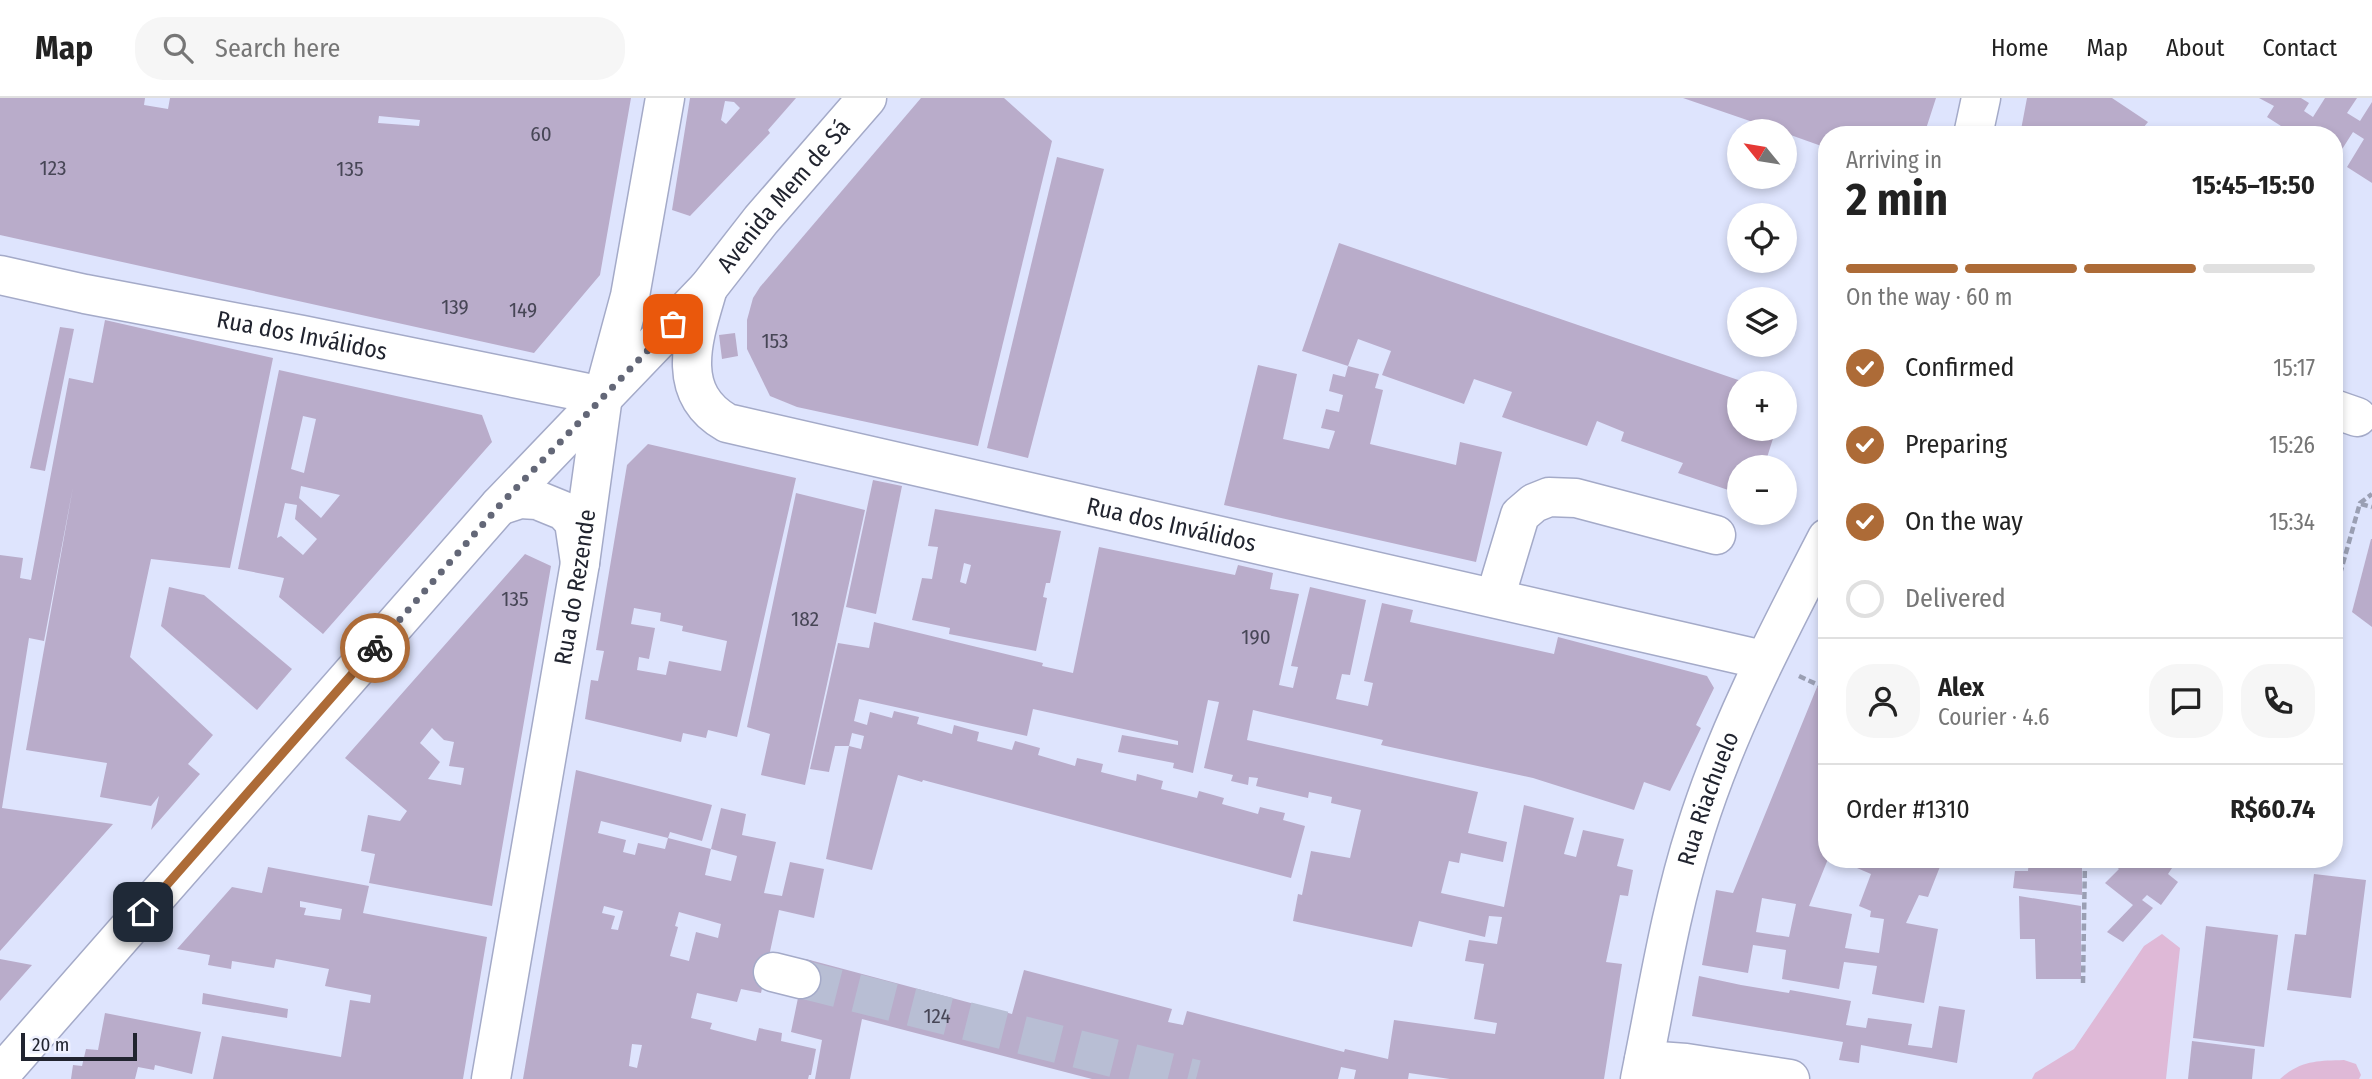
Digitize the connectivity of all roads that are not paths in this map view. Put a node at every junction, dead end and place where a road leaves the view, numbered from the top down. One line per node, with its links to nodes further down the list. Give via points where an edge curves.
1 (665, 98): 7 (street, Rua do Rezende, via 630,296)
2 (867, 98): 6 (street, Avenida Mem de Sá)
3 (1981, 98): 4 (street)
4 (1975, 126)
5 (0, 275): 7 (street, Rua dos Inválidos)
6 (708, 288): 7 (street, Avenida Mem de Sá); 12 (street, Rua dos Inválidos, via 694,337 692,378 702,402 727,423)
7 (603, 396): 8 (street, Avenida Mem de Sá); 11 (street, Rua do Rezende)
8 (499, 506): 11 (street, via 520,499 537,500 564,511 574,522); 15 (street, Avenida Mem de Sá)
9 (1716, 535): 12 (street, via 1576,498 1549,497 1520,515)
10 (1818, 555): 13 (street, Rua Riachuelo)
11 (580, 563): 16 (street, Rua do Rezende)
12 (1495, 598): 13 (street, Rua dos Inválidos)
13 (1763, 660): 14 (street, Rua Riachuelo, via 1695,831)
14 (1642, 1069): 17 (street, via 1686,1063)
15 (0, 1075)
16 (491, 1079)
17 (1790, 1079)

